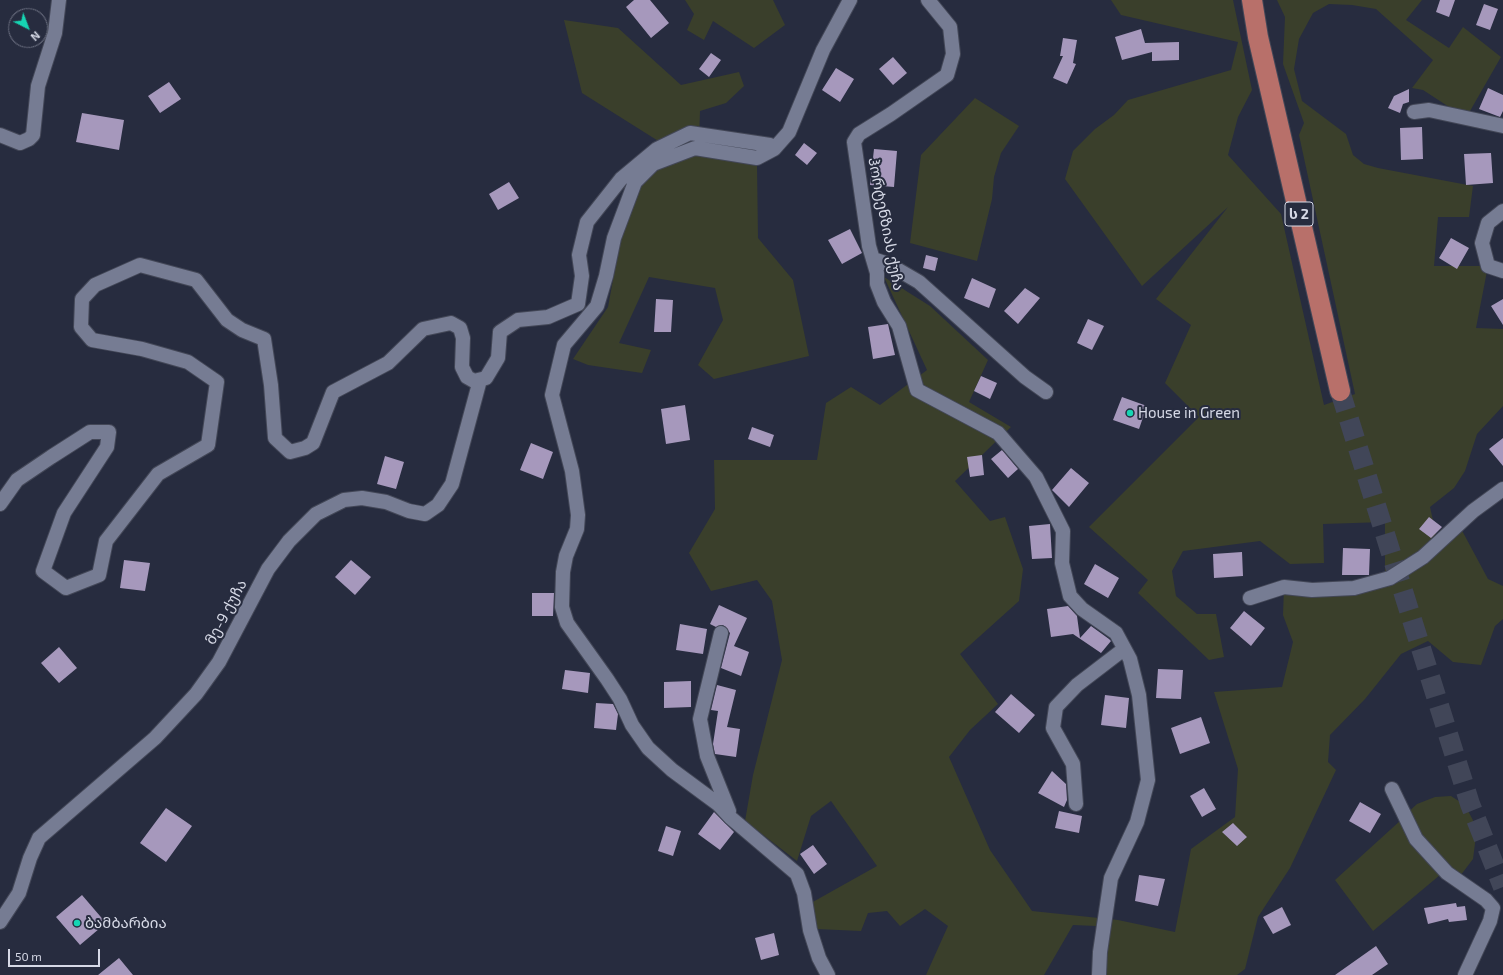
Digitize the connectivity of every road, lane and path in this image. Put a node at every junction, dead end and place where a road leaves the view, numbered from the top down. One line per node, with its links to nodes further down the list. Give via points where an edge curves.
1 (59, 0): 7 (street, via 55,33 38,86 33,135 29,140 20,143)
2 (850, 0): 8 (street, via 823,50 789,132)
3 (928, 0): 10 (street, ჰორტენზიას ქუჩა, via 950,27 953,54 947,75 859,134 854,142)
4 (1252, 0): 13 (highway, ს 2, via 1258,37)
5 (1414, 112): 6 (street, via 1429,110)
6 (1503, 126)
7 (0, 135)
8 (774, 149): 12 (street, via 770,145 690,133 657,149 621,179 587,222 579,255 582,276 578,304 548,317 518,320 500,332 498,358 486,378); 22 (street, via 756,158 695,148 653,164 635,182 614,238 597,306 564,345 552,395 572,471 577,503 577,529 566,556 563,572 562,607 567,623 607,678 632,725 648,748)
9 (1503, 211): 11 (street, via 1488,223 1482,243 1488,266)
10 (873, 260): 14 (street, via 888,264 920,282 1025,377); 19 (street, ჰორტენზიას ქუჩა, via 877,284 884,302 899,326 917,390 998,433 1036,477 1063,531 1062,564 1070,596 1082,609 1116,633)
11 (1503, 271)
12 (480, 380): 16 (street, via 474,381 467,377 462,367 463,338 460,328 451,323 423,329 388,363 333,392 313,443 290,452 275,438 264,339 242,330 227,320 196,280 140,265 94,285 82,299 80,327 92,340 142,348 188,362 217,382 208,445 158,474 106,541 100,575 66,588 43,571 64,513 108,447 109,432 90,432 51,457 17,480); 23 (street, მე-9 ქუჩა, via 452,484 438,505 426,514 362,498 344,500 316,514 289,541 268,569 219,662 196,694 155,738 38,838 19,893)
13 (1340, 391)
14 (1046, 392)
15 (1503, 489): 17 (street, via 1473,511 1423,557 1390,578 1354,588 1312,590 1284,587)
16 (0, 504)
17 (1250, 598)
18 (721, 633): 22 (street, via 700,719 707,756)
19 (1124, 648): 21 (street, via 1077,685 1056,707 1053,728 1073,764); 25 (street, ჰორტენზიას ქუჩა, via 1130,659 1139,695 1148,780 1137,822 1111,878 1100,952)
20 (1392, 789): 26 (street, via 1416,839 1446,873 1486,900 1493,908 1493,914)
21 (1076, 804)
22 (732, 818): 24 (street, via 797,874 804,893 810,930 819,958)
23 (0, 922)
24 (828, 975)
25 (1100, 975)
26 (1465, 975)

